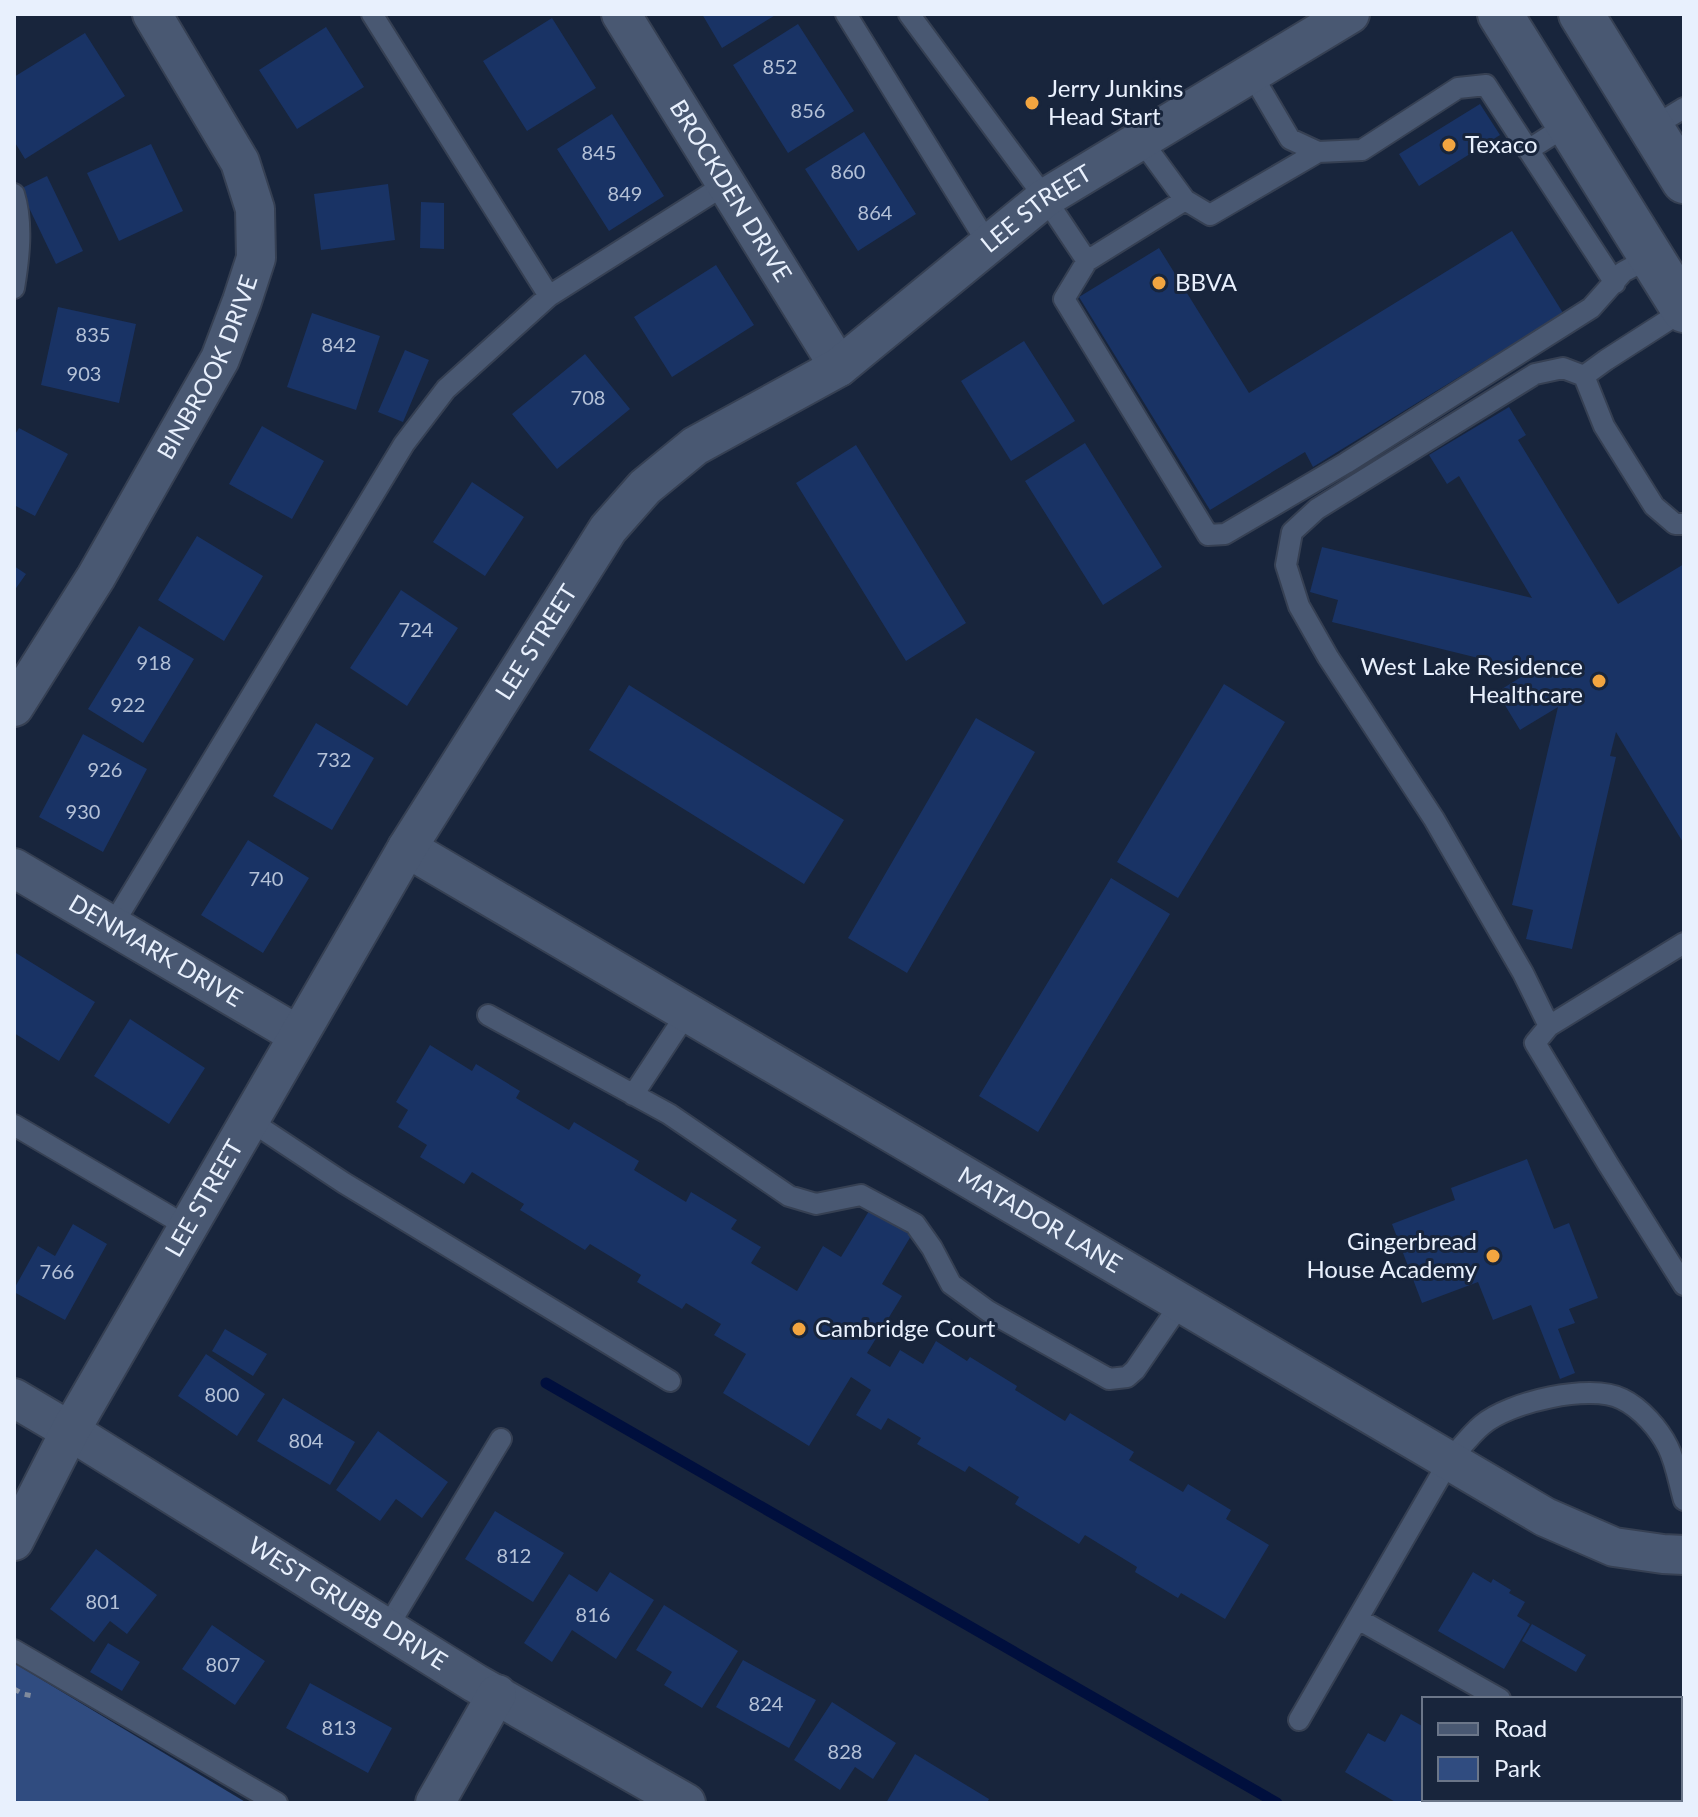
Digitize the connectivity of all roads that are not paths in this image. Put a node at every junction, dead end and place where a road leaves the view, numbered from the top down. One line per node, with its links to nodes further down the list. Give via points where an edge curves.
1 (152, 14): 30 (street, BINBROOK DRIVE, via 240,162 255,209 256,258 220,359 96,577)
2 (372, 14): 25 (lane)
3 (621, 14): 16 (street, BROCKDEN DRIVE)
4 (846, 14): 20 (lane)
5 (909, 14): 18 (lane)
6 (1350, 14): 9 (street, LEE STREET)
7 (1500, 14): 11 (main road)
8 (1581, 14): 10 (main road)
9 (1251, 73): 12 (street, LEE STREET); 14 (lane, via 1290,139)
10 (1668, 118): 15 (main road)
11 (1569, 124): 13 (lane); 21 (main road)
12 (1141, 140): 18 (street, LEE STREET); 19 (lane)
13 (1528, 150): 14 (lane, via 1486,85 1458,88 1362,150); 23 (lane)
14 (1318, 152): 19 (lane, via 1210,215)
15 (1684, 181)
16 (726, 184): 25 (lane); 27 (street, BROCKDEN DRIVE)
17 (14, 194): 24 (lane)
18 (1045, 198): 20 (street, LEE STREET); 22 (lane)
19 (1185, 200): 22 (lane)
20 (988, 244): 27 (street, LEE STREET)
21 (1651, 257): 23 (lane, via 1623,272); 26 (main road)
22 (1087, 261): 23 (lane, via 1064,299 1208,535 1225,534 1346,463 1591,308)
23 (1615, 283)
24 (14, 288)
25 (549, 296): 33 (lane, via 446,389 404,444)
26 (1684, 310): 28 (lane)
27 (839, 367): 31 (street, LEE STREET, via 695,446 645,487 608,529)
28 (1584, 376): 29 (lane, via 1604,426 1654,506 1675,524); 37 (lane, via 1563,368 1535,374 1317,509 1292,532 1286,565 1299,606 1320,644 1434,819)
29 (1684, 524)
30 (14, 707)
31 (407, 848): 35 (street, MATADOR LANE); 38 (street, LEE STREET)
32 (14, 868): 33 (street, DENMARK DRIVE)
33 (112, 926): 38 (street, DENMARK DRIVE)
34 (1684, 943): 37 (lane)
35 (687, 1013): 39 (lane); 44 (street, MATADOR LANE)
36 (488, 1015): 39 (lane)
37 (1549, 1026): 43 (lane, via 1535,1043)
38 (298, 1035): 40 (street, LEE STREET)
39 (633, 1095): 44 (lane, via 789,1196 816,1204 861,1195 915,1224 951,1284 988,1311 1109,1379 1135,1370)
40 (249, 1120): 42 (street, LEE STREET); 45 (lane)
41 (14, 1125): 42 (lane)
42 (188, 1227): 47 (street, LEE STREET)
43 (1684, 1285)
44 (1181, 1303): 49 (street, MATADOR LANE)
45 (670, 1381)
46 (14, 1398): 47 (street, WEST GRUBB DRIVE)
47 (70, 1431): 51 (street, LEE STREET); 54 (street, WEST GRUBB DRIVE)
48 (501, 1439): 54 (lane)
49 (1449, 1461): 50 (lane, via 1482,1424 1525,1403 1585,1393 1620,1398 1644,1415 1669,1448); 52 (street, MATADOR LANE, via 1545,1517 1614,1547); 53 (lane)
50 (1684, 1500)
51 (14, 1541)
52 (1684, 1555)
53 (1358, 1619): 57 (lane); 58 (lane)
54 (387, 1628): 56 (street, WEST GRUBB DRIVE)
55 (14, 1650): 59 (lane)
56 (497, 1694): 60 (street); 61 (street, WEST GRUBB DRIVE)
57 (1496, 1697)
58 (1299, 1720)
59 (277, 1803)
60 (435, 1803)
61 (686, 1803)

